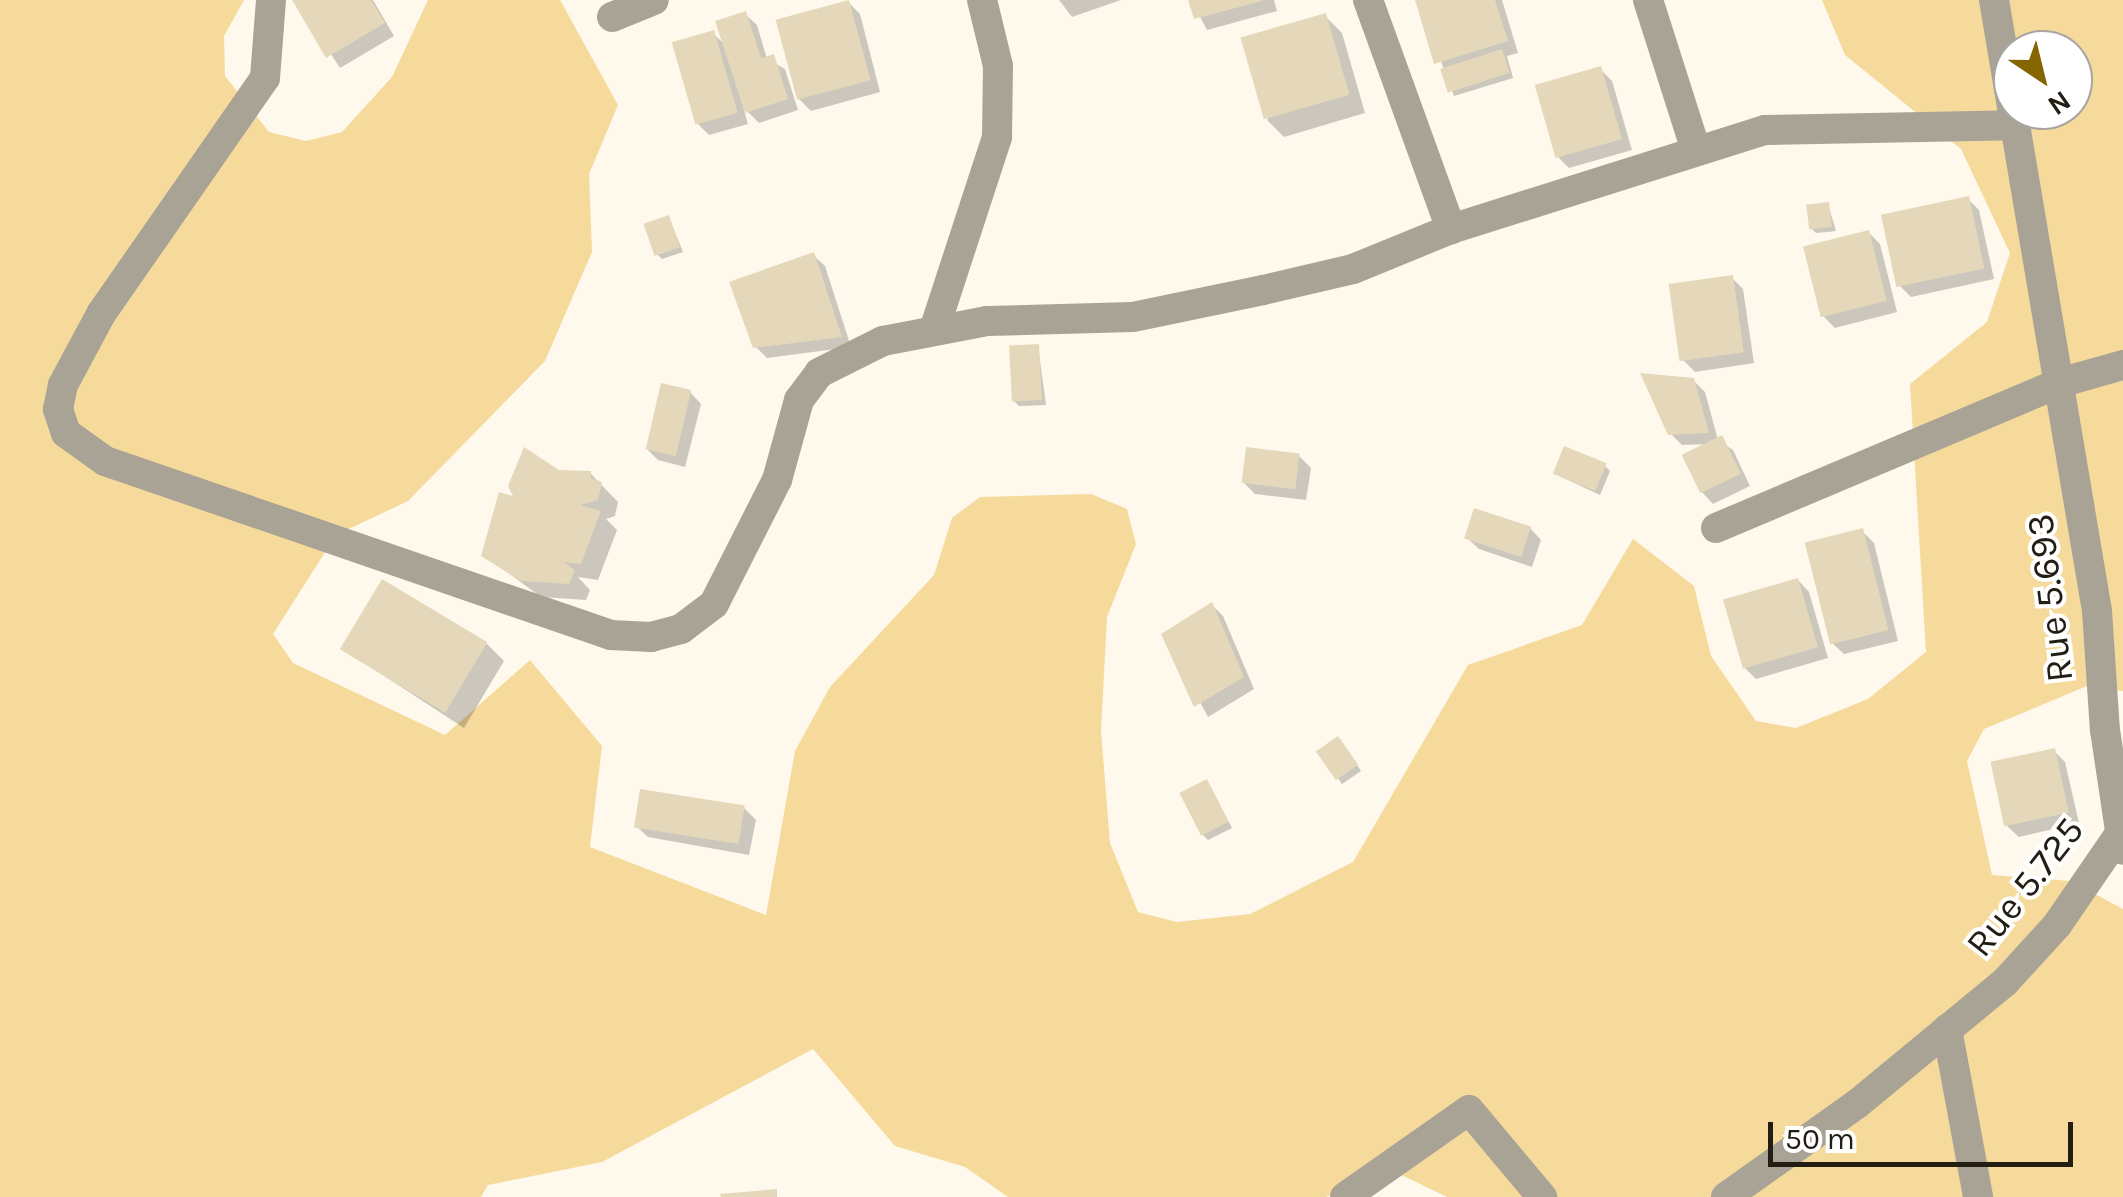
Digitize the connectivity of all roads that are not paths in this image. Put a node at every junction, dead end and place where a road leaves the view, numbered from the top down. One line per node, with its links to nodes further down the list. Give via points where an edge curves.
1 (271, 0): 13 (street, via 266,78 101,314 63,384 58,409 66,434 105,461 612,635 652,637 680,629 714,604 777,480 800,400 819,373 847,354)
2 (654, 0): 7 (street)
3 (982, 0): 13 (street, via 998,66 997,137)
4 (1368, 0): 12 (street)
5 (1648, 0): 11 (street)
6 (1994, 0): 8 (street, Rue 5.693)
7 (612, 16)
8 (1999, 30)
9 (1993, 125): 11 (street, via 1784,128)
10 (2016, 130): 15 (street, Rue 5.693)
11 (1696, 150): 12 (street)
12 (1451, 229): 13 (street, via 1353,268 1133,317)
13 (935, 327)
14 (2123, 365): 15 (street)
15 (2059, 383): 16 (street); 17 (street, Rue 5.693, via 2097,611)
16 (1716, 528)
17 (2122, 837): 18 (street, Rue 5.725, via 2005,982)
18 (1947, 1029): 21 (street, Rue 5.725, via 1857,1104); 22 (street)
19 (1344, 1197): 20 (street, via 1468,1110)
20 (1542, 1197)
21 (1726, 1197)
22 (1978, 1197)

